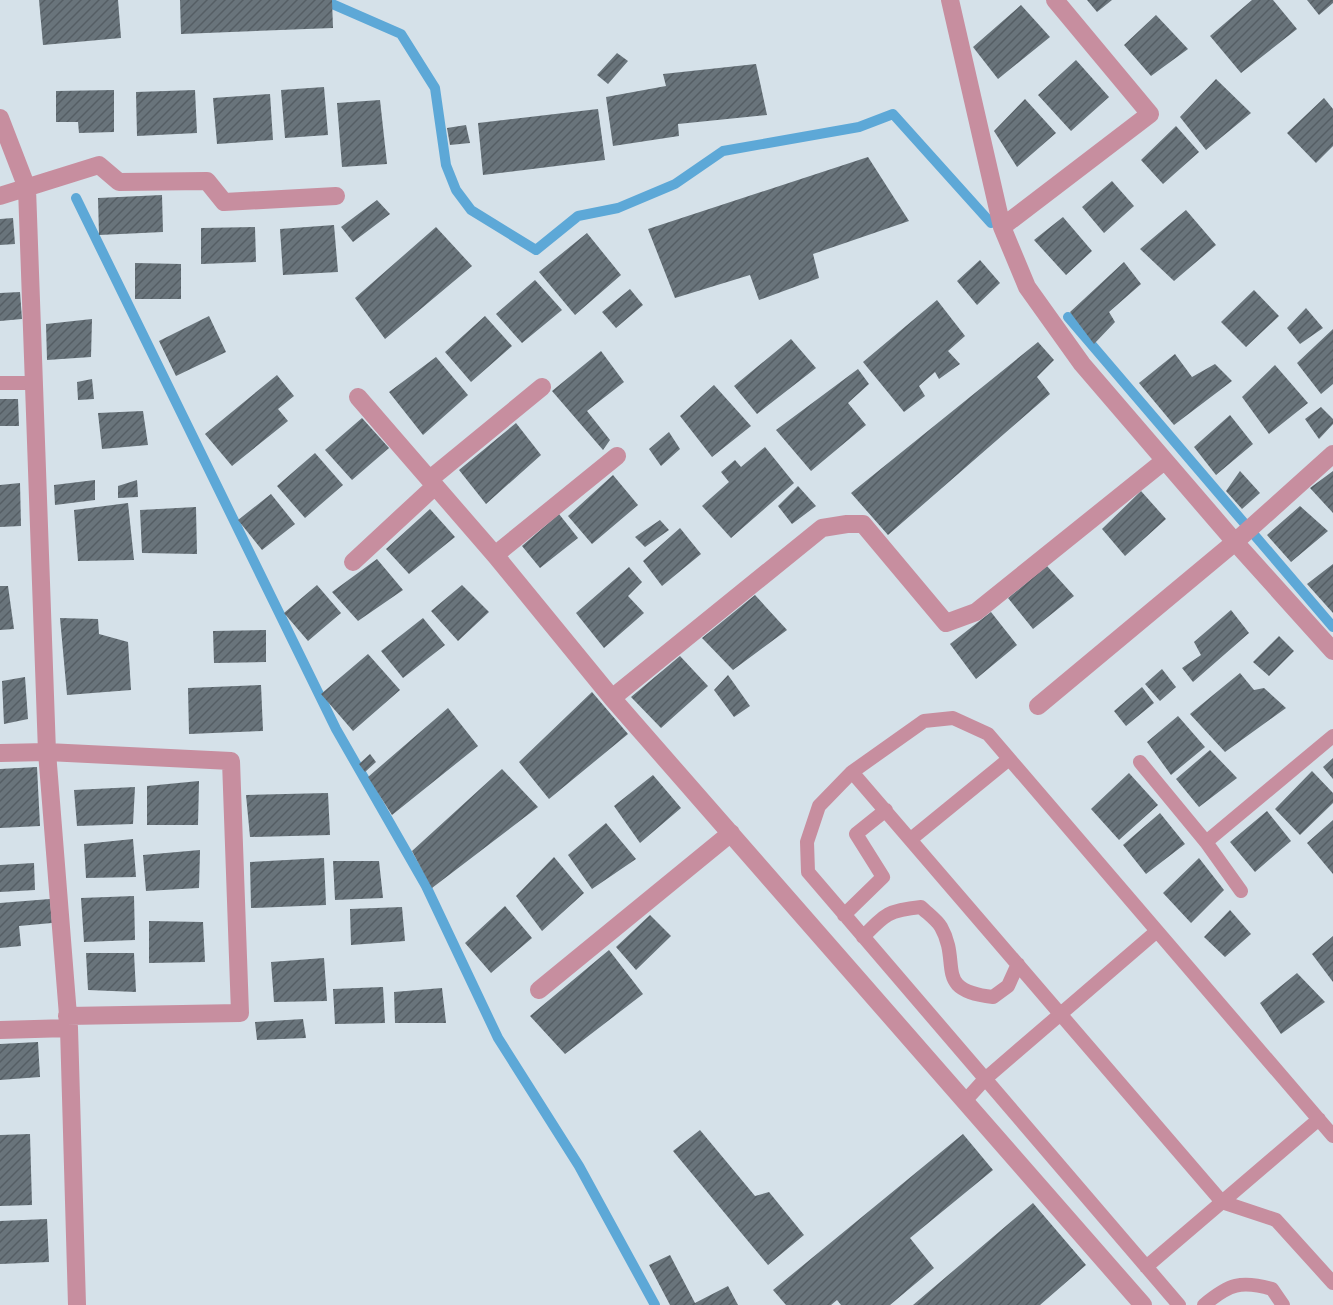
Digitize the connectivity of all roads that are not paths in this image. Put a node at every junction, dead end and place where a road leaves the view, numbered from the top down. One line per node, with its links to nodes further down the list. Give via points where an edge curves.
1 (950, 0): 7 (street)
2 (1055, 0): 7 (street, via 1150,114)
3 (0, 118): 4 (street)
4 (27, 188): 5 (street); 6 (street, via 99,165 119,182 207,181 224,202); 9 (street)
5 (0, 196)
6 (336, 196)
7 (1002, 226): 14 (street, via 1027,287 1082,364)
8 (0, 383): 9 (lane)
9 (34, 383): 23 (street)
10 (542, 387): 15 (street)
11 (358, 397): 15 (street)
12 (1333, 454): 16 (street)
13 (617, 456): 17 (street)
14 (1164, 461): 16 (street); 20 (street, via 976,612 946,623 863,524 822,528)
15 (433, 483): 17 (street); 18 (street)
16 (1240, 537): 19 (street); 21 (street)
17 (495, 555): 20 (street)
18 (353, 562)
19 (1333, 651)
20 (612, 698): 29 (street)
21 (1038, 706)
22 (1333, 736): 31 (lane)
23 (47, 752): 24 (street); 39 (street); 39 (street, via 231,761 240,1013)
24 (0, 753)
25 (1009, 759): 27 (lane, via 988,734 953,718 924,721); 30 (lane); 34 (lane)
26 (1140, 762): 31 (lane)
27 (852, 772): 28 (lane); 33 (lane, via 819,807 807,842 808,872)
28 (886, 810): 30 (lane); 33 (lane, via 856,834 883,877)
29 (731, 833): 37 (street); 42 (street)
30 (912, 839): 36 (lane)
31 (1206, 842): 32 (lane)
32 (1241, 891)
33 (844, 915): 35 (lane)
34 (1157, 931): 38 (lane); 43 (lane)
35 (863, 937): 36 (lane, via 879,920 898,909 921,907 941,926 949,948 950,970 958,986 975,995 993,996 1008,986); 41 (lane)
36 (1018, 964): 38 (lane)
37 (539, 990)
38 (1061, 1013): 41 (lane); 45 (lane)
39 (68, 1022): 40 (street); 48 (street)
40 (0, 1030)
41 (985, 1079): 42 (lane); 46 (lane)
42 (965, 1101): 49 (street)
43 (1318, 1119): 44 (lane); 45 (lane)
44 (1333, 1136)
45 (1222, 1202): 46 (lane); 47 (lane, via 1276,1220)
46 (1146, 1267): 50 (lane)
47 (1333, 1283)
48 (77, 1305)
49 (1143, 1305)
50 (1179, 1305)
51 (1204, 1305): 52 (lane, via 1233,1286 1250,1282 1272,1288)
52 (1283, 1305)

